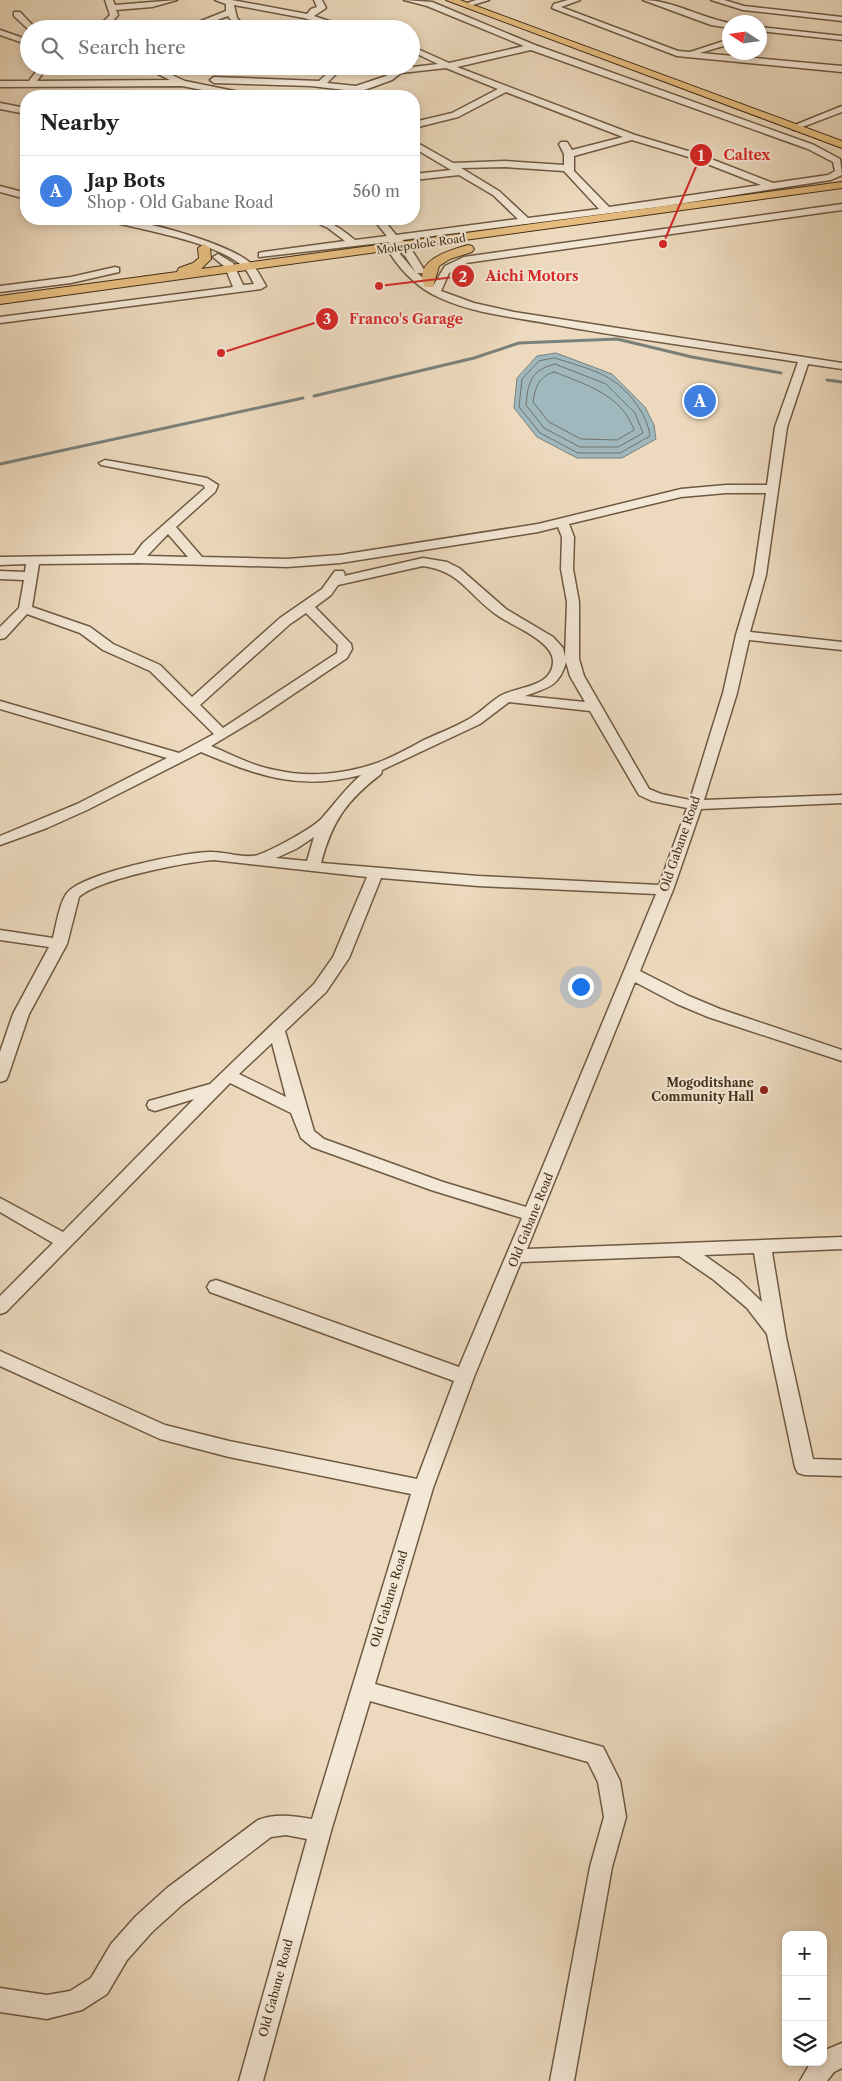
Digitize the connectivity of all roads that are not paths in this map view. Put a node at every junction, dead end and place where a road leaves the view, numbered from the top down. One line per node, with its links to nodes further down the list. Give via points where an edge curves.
1 (173, 0): 11 (street, via 152,5)
2 (219, 0): 10 (street)
3 (318, 0): 16 (street, via 322,8)
4 (408, 0): 23 (street, via 428,4)
5 (452, 0): 12 (main road)
6 (485, 0): 12 (street)
7 (576, 0): 34 (street, via 556,8 668,50)
8 (647, 0): 24 (street)
9 (715, 0): 17 (street, via 743,8)
10 (230, 1): 13 (street); 16 (street)
11 (110, 4): 19 (street, via 114,15)
12 (466, 5): 15 (main road)
13 (230, 13): 20 (street); 21 (street)
14 (17, 14): 18 (street)
15 (494, 16): 23 (street); 31 (main road)
16 (309, 17): 22 (street)
17 (842, 19)
18 (23, 20)
19 (111, 20)
20 (210, 20)
21 (234, 20)
22 (319, 20)
23 (475, 23): 30 (street)
24 (722, 24)
25 (767, 31): 27 (street)
26 (0, 32): 28 (street)
27 (842, 38)
28 (20, 39)
29 (722, 43): 34 (street)
30 (532, 47): 35 (street); 36 (street)
31 (577, 47): 32 (street); 58 (main road)
32 (566, 51): 35 (street); 37 (street)
33 (420, 52): 36 (street)
34 (687, 54): 39 (street)
35 (555, 55): 37 (street)
36 (448, 66): 38 (street); 51 (street)
37 (586, 66): 69 (street, via 812,147 837,160 840,167 840,172 831,177)
38 (420, 67)
39 (842, 69)
40 (37, 75): 48 (street)
41 (165, 75): 46 (street)
42 (221, 75): 45 (street)
43 (331, 75): 49 (street)
44 (393, 75): 50 (street)
45 (214, 80): 49 (street); 53 (street)
46 (182, 83): 48 (street); 52 (street)
47 (0, 84): 48 (street)
48 (30, 84)
49 (322, 84): 50 (street)
50 (356, 89)
51 (506, 89): 57 (street, via 455,115); 59 (street)
52 (198, 90)
53 (204, 90)
54 (1, 108): 56 (street)
55 (842, 109): 58 (street)
56 (20, 110)
57 (420, 124)
58 (794, 127): 61 (main road)
59 (632, 137): 63 (street); 69 (street, via 695,156)
60 (564, 144): 63 (street)
61 (842, 145)
62 (420, 148): 64 (street)
63 (569, 154): 65 (street)
64 (451, 166): 65 (street, via 505,164); 66 (street)
65 (568, 168): 76 (street)
66 (460, 172): 67 (street); 77 (street, via 496,193)
67 (420, 176)
68 (842, 185): 75 (main road, Molepolole Road)
69 (773, 186): 73 (street)
70 (0, 189): 71 (street)
71 (20, 194)
72 (842, 195): 78 (main road, Molepolole Road)
73 (666, 203): 75 (main road); 76 (street)
74 (842, 206): 82 (street)
75 (687, 207): 85 (main road, Molepolole Road)
76 (606, 210): 77 (street)
77 (525, 220): 85 (street)
78 (642, 224): 82 (street); 87 (main road, Molepolole Road)
79 (142, 225): 83 (street)
80 (329, 225): 84 (street)
81 (382, 225): 85 (street)
82 (652, 232): 93 (street, via 464,260 450,265)
83 (192, 241): 86 (street); 90 (street, via 239,260)
84 (354, 244): 85 (street); 88 (street)
85 (399, 247): 87 (main road, Molepolole Road); 90 (main road, Molepolole Road); 93 (street, via 416,279)
86 (204, 248): 91 (main road, via 206,255 202,262); 92 (street, via 225,261)
87 (468, 249): 93 (main road, via 433,263 428,273)
88 (263, 255)
89 (115, 270): 94 (street, via 71,280)
90 (255, 277): 92 (main road, Molepolole Road)
91 (162, 278): 92 (main road, Molepolole Road); 95 (main road, Molepolole Road)
92 (235, 279): 96 (main road, Molepolole Road); 97 (street)
93 (432, 288): 98 (street, via 459,301 500,311)
94 (0, 289)
95 (0, 300)
96 (0, 310)
97 (0, 320)
98 (804, 360): 99 (street); 101 (street, Old Gabane Road, via 781,427)
99 (842, 366)
100 (105, 463): 103 (street, via 212,485)
101 (771, 490): 102 (street, via 681,493 615,507); 118 (street, Old Gabane Road, via 760,575)
102 (562, 523): 104 (street); 116 (street, via 568,537 567,569 573,602)
103 (169, 527): 105 (street, via 147,546); 108 (street)
104 (411, 548): 106 (street); 110 (street)
105 (138, 559): 107 (street); 108 (street)
106 (340, 559): 108 (street, via 287,563); 113 (street, via 343,567)
107 (33, 560): 109 (street); 112 (street)
108 (198, 560)
109 (0, 561)
110 (423, 562): 113 (street); 117 (street, via 443,565 455,571 492,606)
111 (0, 575): 112 (street)
112 (30, 576): 115 (street)
113 (334, 582): 114 (street, via 321,598)
114 (306, 608): 123 (street, via 285,621); 126 (street, via 314,612 337,637 345,649 342,655)
115 (25, 609): 119 (street); 123 (street, via 85,630 108,647 155,668)
116 (572, 622): 117 (street, via 558,631); 121 (street)
117 (533, 630): 121 (street, via 548,640)
118 (743, 634): 120 (street); 133 (street, Old Gabane Road, via 730,693)
119 (0, 635)
120 (842, 646)
121 (566, 660): 122 (street, via 548,683); 125 (street)
122 (506, 698): 125 (street); 129 (street, via 476,721)
123 (193, 704): 126 (street)
124 (0, 705): 128 (street)
125 (595, 707): 133 (street, via 644,792 657,798)
126 (222, 734): 127 (street)
127 (201, 748): 128 (street); 130 (street, via 254,769)
128 (179, 757): 135 (street, via 97,802)
129 (382, 766): 130 (street); 132 (street, via 358,784)
130 (315, 779): 132 (street)
131 (842, 799): 133 (street)
132 (341, 803): 134 (street)
133 (695, 805): 139 (street, Old Gabane Road)
134 (327, 822): 136 (street, via 291,846); 137 (street)
135 (0, 841)
136 (257, 860): 137 (street); 141 (street, via 191,857 86,885 72,896)
137 (313, 866): 138 (street)
138 (376, 873): 139 (street); 143 (street, via 341,958 330,976)
139 (665, 890): 142 (street, Old Gabane Road)
140 (0, 935): 141 (street)
141 (59, 944): 146 (street, via 21,1014)
142 (631, 973): 144 (street, via 714,1013); 151 (street, Old Gabane Road)
143 (276, 1029): 145 (street); 149 (street)
144 (842, 1056)
145 (228, 1075): 147 (street); 149 (street)
146 (0, 1076)
147 (216, 1087): 148 (street); 152 (street)
148 (155, 1105)
149 (298, 1110): 151 (street, via 307,1134 318,1143 437,1186)
150 (0, 1204): 152 (street)
151 (533, 1214): 156 (street, Old Gabane Road)
152 (64, 1241): 158 (street)
153 (842, 1243): 154 (street)
154 (762, 1247): 155 (street); 159 (street)
155 (682, 1249): 156 (street); 159 (street, via 751,1298)
156 (516, 1256): 161 (street, Old Gabane Road)
157 (216, 1287): 161 (street)
158 (0, 1307)
159 (777, 1337): 162 (street, via 805,1468)
160 (0, 1358): 163 (street, via 160,1431 229,1449)
161 (465, 1377): 163 (street, Old Gabane Road)
162 (842, 1468)
163 (422, 1488): 164 (street, Old Gabane Road)
164 (362, 1690): 165 (street, Old Gabane Road); 169 (street, via 595,1754 609,1781 615,1817 601,1867)
165 (320, 1831): 166 (street, via 286,1825 266,1827 175,1896 144,1924 119,1952 99,1986 74,2002 47,2007); 168 (street, Old Gabane Road)
166 (0, 2000)
167 (842, 2055): 170 (street, via 825,2063)
168 (251, 2081)
169 (562, 2081)
170 (812, 2081)

